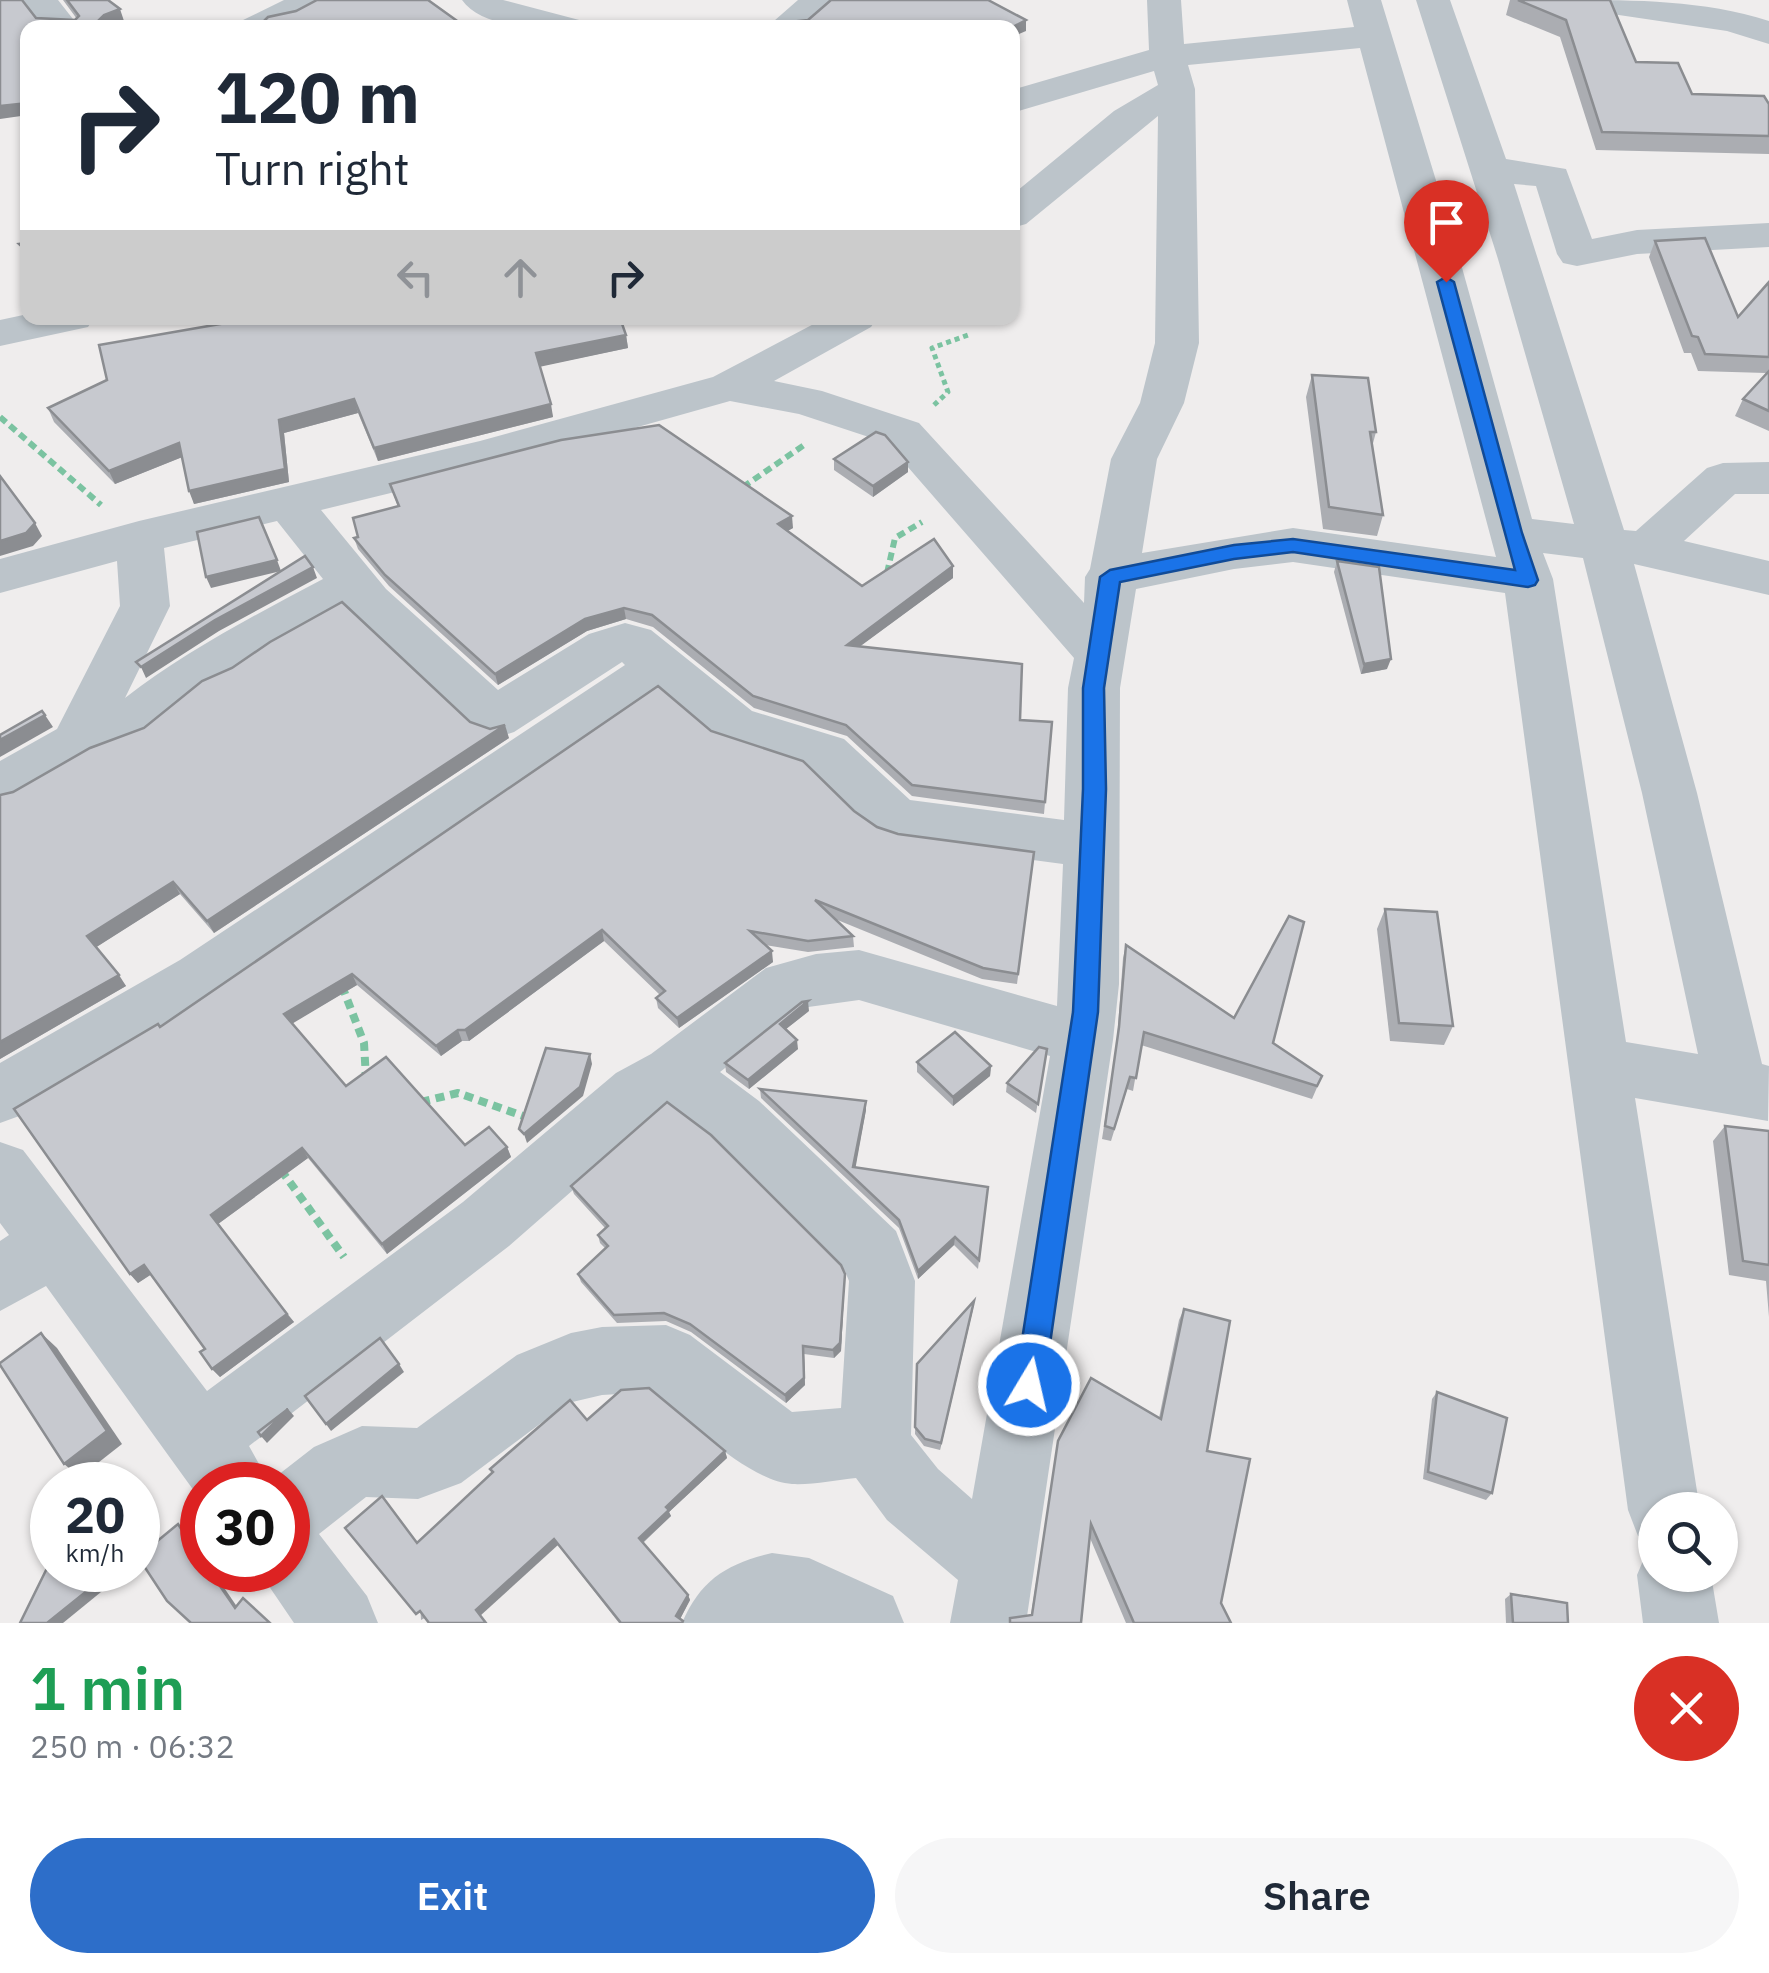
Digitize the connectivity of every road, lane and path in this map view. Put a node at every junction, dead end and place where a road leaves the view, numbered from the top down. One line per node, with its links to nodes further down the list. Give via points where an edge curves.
1 (40, 0): 8 (street)
2 (312, 0): 9 (street)
3 (479, 0): 10 (street)
4 (820, 0): 11 (street)
5 (1164, 0): 16 (street)
6 (1433, 0): 18 (street)
7 (1585, 0): 12 (street)
8 (56, 20)
9 (270, 20)
10 (540, 20)
11 (786, 20)
12 (1733, 21): 13 (street); 15 (street)
13 (1769, 22)
14 (1359, 25): 16 (street); 16 (street); 35 (street)
15 (1769, 32)
16 (1193, 86): 17 (street); 19 (street, via 1127,118); 37 (street, via 1178,342 1162,403 1134,459)
17 (1020, 101)
18 (1491, 170): 20 (street, via 1552,177 1577,254 1637,242); 34 (street)
19 (1020, 209)
20 (1769, 235)
21 (39, 325): 23 (street)
22 (843, 325): 25 (street)
23 (0, 333)
24 (968, 335): 28 (path, via 932,348 948,392)
25 (729, 387): 26 (street); 32 (street)
26 (849, 415): 28 (street); 30 (path)
27 (0, 417): 33 (path)
28 (903, 433): 31 (street)
29 (1769, 478): 34 (street, via 1724,479)
30 (737, 491)
31 (961, 498): 40 (path, via 895,538); 41 (street)
32 (289, 503): 33 (street); 39 (street)
33 (138, 538): 36 (street); 43 (street, via 145,606)
34 (1625, 547): 35 (street); 38 (street); 51 (street, via 1645,697)
35 (1520, 556): 37 (street, via 1293,546); 48 (street)
36 (0, 576)
37 (1110, 577): 41 (street)
38 (1769, 578)
39 (353, 584): 42 (street); 43 (street, via 188,677 129,724)
40 (883, 590)
41 (1100, 654): 45 (street)
42 (516, 734): 45 (street, via 660,667 733,724 825,754 898,820); 46 (street)
43 (77, 743): 44 (street)
44 (0, 786)
45 (1092, 846): 47 (street)
46 (287, 920): 50 (path, via 337,973 364,1043 366,1081); 52 (street)
47 (1083, 1040): 49 (street, via 846,974 773,994); 65 (street)
48 (1599, 1065): 51 (street); 61 (street)
49 (674, 1073): 54 (street, via 661,1076); 59 (street, via 764,1146 872,1253 882,1281)
50 (376, 1090)
51 (1753, 1090)
52 (0, 1095)
53 (411, 1104): 54 (path, via 458,1093)
54 (586, 1138): 58 (street, via 517,1200)
55 (270, 1155): 58 (path)
56 (0, 1171): 57 (street)
57 (26, 1261): 60 (street)
58 (379, 1304): 60 (street)
59 (875, 1441): 62 (street, via 776,1445 666,1359 592,1362 542,1379 421,1466 375,1460 348,1468); 65 (street, via 914,1500)
60 (217, 1462)
61 (1661, 1492)
62 (310, 1496)
63 (310, 1583): 66 (street)
64 (1676, 1592): 69 (street)
65 (994, 1594)
66 (340, 1623)
67 (720, 1623): 68 (street, via 770,1588 804,1592)
68 (866, 1623)
69 (1681, 1623)

